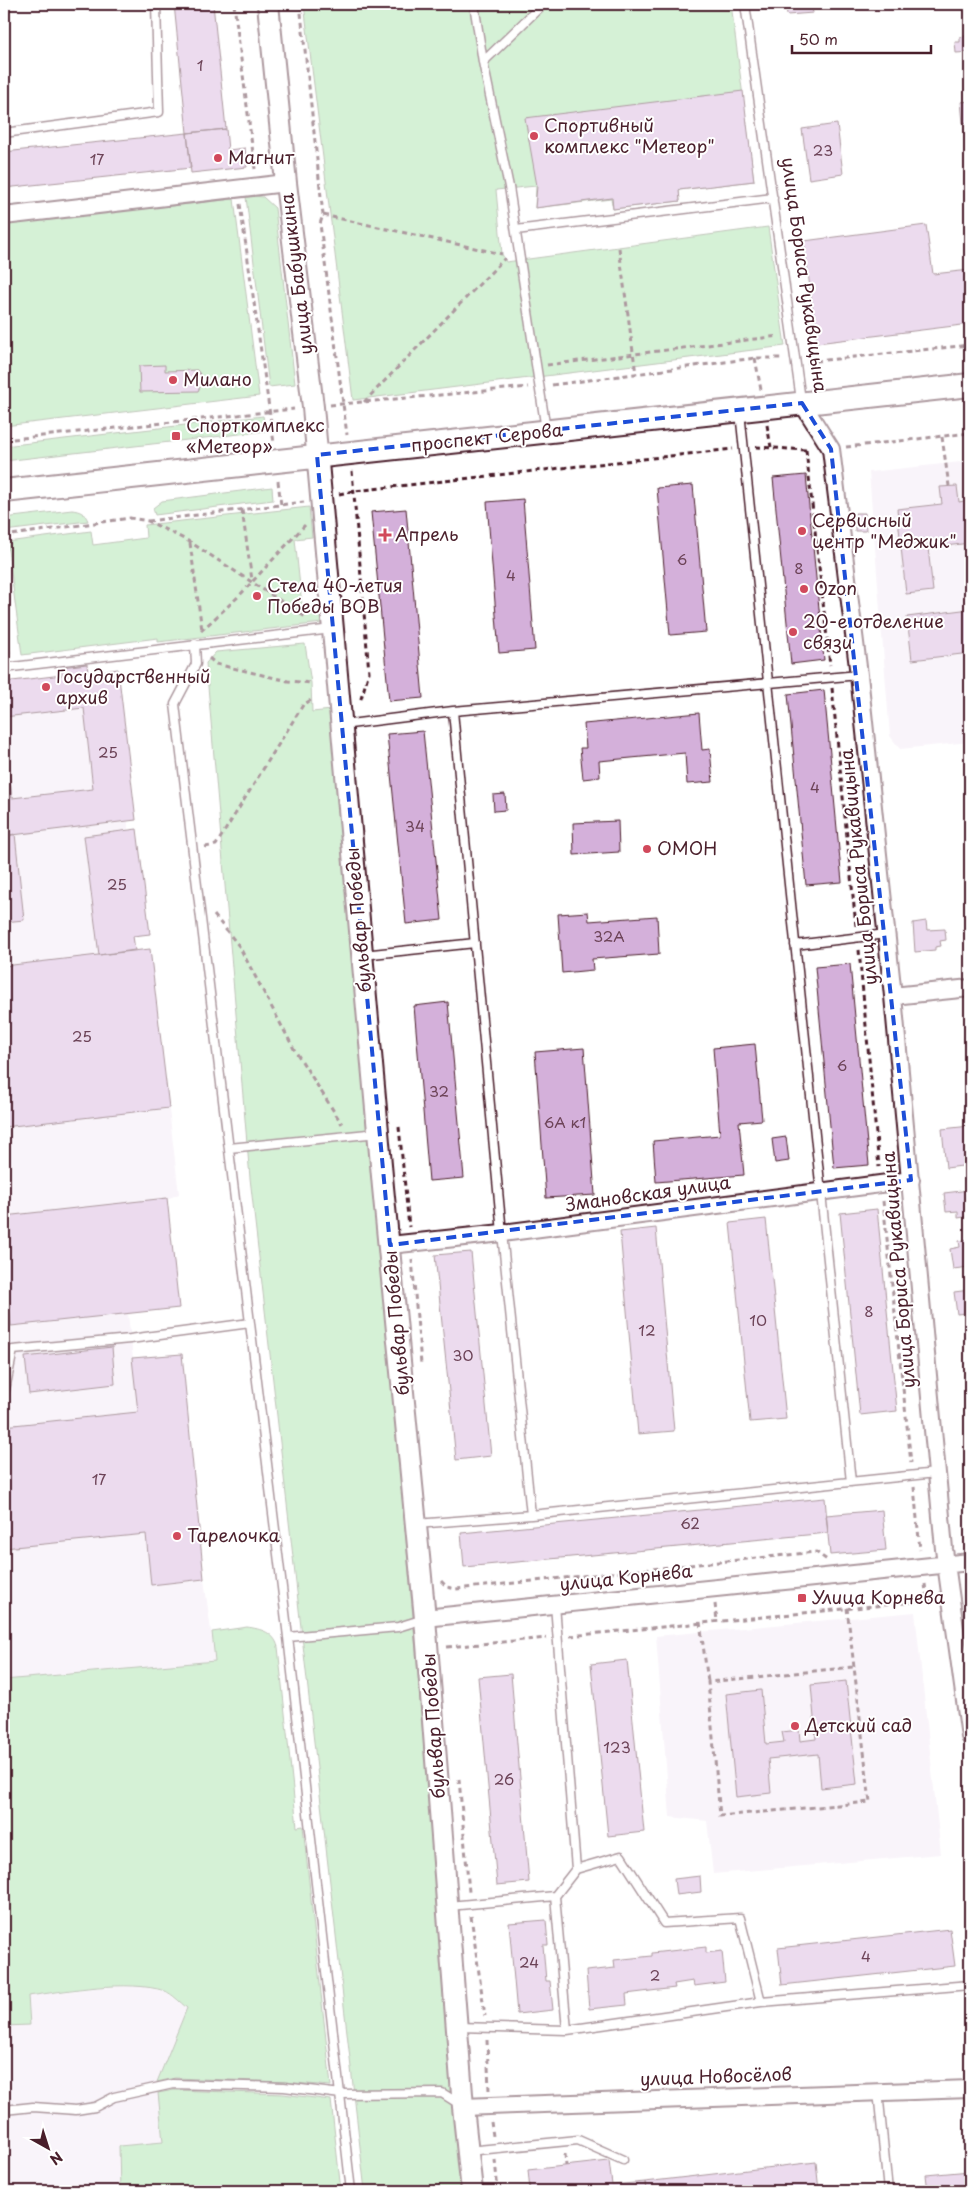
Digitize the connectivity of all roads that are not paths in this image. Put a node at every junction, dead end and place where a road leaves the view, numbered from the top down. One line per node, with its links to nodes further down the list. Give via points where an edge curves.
1 (156, 4): 7 (lane, via 159,112)
2 (268, 4): 8 (street, улица Бабушкина)
3 (474, 4): 6 (lane)
4 (543, 4): 6 (lane)
5 (745, 4): 9 (lane, улица Бориса Рукавицына)
6 (483, 62): 11 (lane)
7 (4, 133)
8 (286, 183): 10 (street); 16 (street, улица Бабушкина)
9 (773, 198): 11 (lane); 13 (lane, улица Бориса Рукавицына)
10 (4, 216)
11 (516, 230): 15 (lane)
12 (970, 385): 13 (main road, проспект Серова)
13 (802, 403): 14 (main road, проспект Серова); 21 (street, улица Бориса Рукавицына, via 831,449)
14 (740, 410): 15 (main road, проспект Серова); 22 (lane)
15 (546, 432): 16 (main road, проспект Серова)
16 (317, 455): 17 (main road, проспект Серова); 18 (street, бульвар Победы)
17 (4, 491)
18 (329, 630): 19 (lane); 24 (street, бульвар Победы)
19 (195, 644): 20 (lane); 32 (lane, via 196,664 175,704)
20 (7, 668)
21 (859, 675): 22 (lane); 25 (street, улица Бориса Рукавицына)
22 (767, 683): 23 (lane); 27 (lane)
23 (453, 711): 24 (lane); 26 (lane)
24 (351, 724): 28 (street, бульвар Победы)
25 (886, 934): 27 (lane); 30 (street, улица Бориса Рукавицына)
26 (475, 943): 28 (lane); 35 (lane)
27 (795, 945): 34 (lane)
28 (362, 955): 31 (street, бульвар Победы)
29 (970, 988): 30 (street)
30 (893, 996): 33 (street, улица Бориса Рукавицына)
31 (379, 1133): 32 (lane); 36 (street, бульвар Победы)
32 (229, 1148): 37 (lane)
33 (912, 1180): 34 (street, Змановская улица); 39 (street, улица Бориса Рукавицына)
34 (820, 1191): 35 (street, Змановская улица); 40 (lane)
35 (502, 1233): 36 (street, Змановская улица); 41 (lane)
36 (390, 1245): 42 (street, бульвар Победы)
37 (250, 1323): 38 (lane, via 13,1350); 47 (lane)
38 (4, 1395)
39 (936, 1473): 40 (lane); 43 (street, улица Бориса Рукавицына)
40 (851, 1482): 41 (lane)
41 (531, 1515): 42 (lane)
42 (416, 1524): 46 (street, бульвар Победы)
43 (945, 1556): 44 (street, улица Корнева); 45 (street, улица Корнева); 48 (street, улица Бориса Рукавицына)
44 (970, 1562)
45 (555, 1605): 46 (street, улица Корнева); 49 (lane)
46 (434, 1617): 47 (lane, улица Корнева, via 398,1627); 51 (street, бульвар Победы)
47 (288, 1637): 58 (lane)
48 (970, 1737)
49 (576, 1868): 50 (lane); 53 (lane, via 621,1856 664,1923 740,1918)
50 (555, 1896): 51 (lane); 55 (lane)
51 (448, 1906): 54 (street, бульвар Победы)
52 (970, 1985): 53 (lane)
53 (761, 2002): 55 (lane)
54 (457, 2028): 55 (lane); 59 (street, бульвар Победы)
55 (567, 2030)
56 (970, 2089): 57 (street, улица Новосёлов)
57 (878, 2091): 59 (street, улица Новосёлов); 65 (lane)
58 (341, 2094): 59 (lane, via 442,2093); 60 (lane, via 284,2087 173,2084 114,2097 95,2107 76,2110 34,2107); 63 (lane)
59 (464, 2107): 61 (street, бульвар Победы)
60 (4, 2110)
61 (468, 2151): 62 (lane, via 578,2140); 64 (street, бульвар Победы)
62 (623, 2160)
63 (352, 2191)
64 (472, 2191)
65 (888, 2191)

